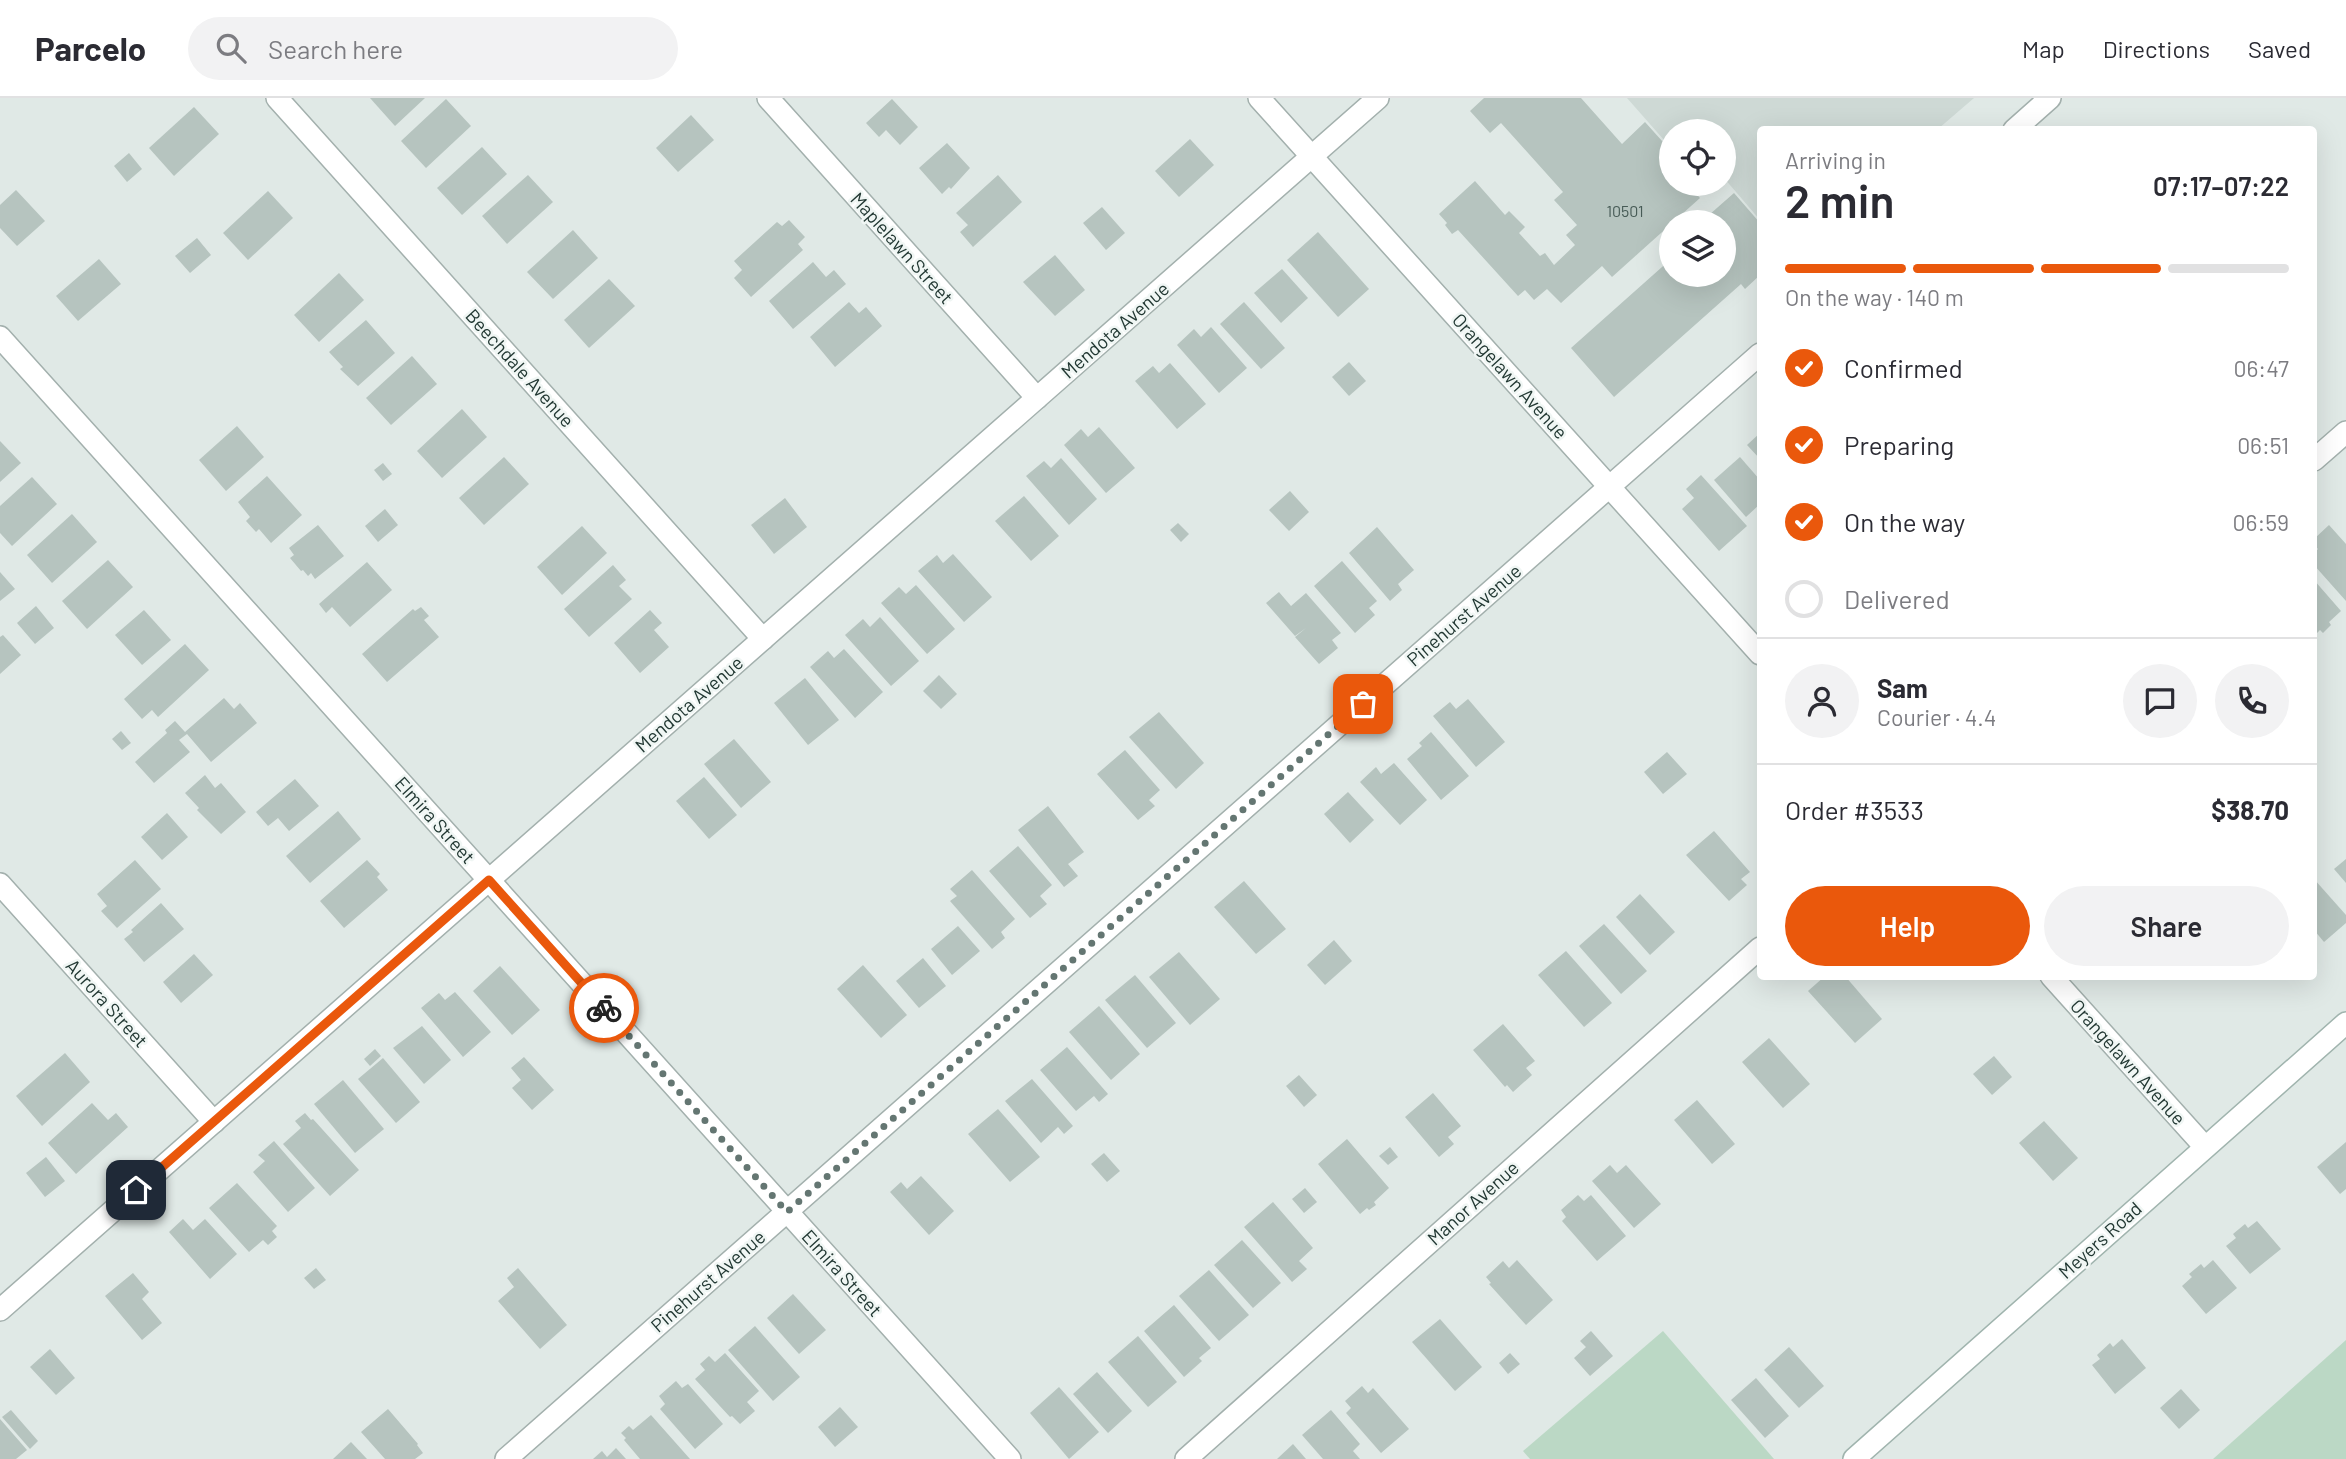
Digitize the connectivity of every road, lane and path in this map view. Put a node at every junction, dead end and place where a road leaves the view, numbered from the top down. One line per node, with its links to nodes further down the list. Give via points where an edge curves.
1 (277, 98): 14 (street, Beechdale Avenue)
2 (768, 98): 10 (street, Maplelawn Street)
3 (1259, 98): 7 (street, Orangelawn Avenue)
4 (1378, 98): 7 (street, Mendota Avenue)
5 (2050, 98): 6 (street)
6 (2018, 126)
7 (1312, 156): 10 (street, Mendota Avenue); 13 (street, Orangelawn Avenue)
8 (0, 337): 16 (street, Elmira Street)
9 (1757, 357): 13 (street, Pinehurst Avenue)
10 (1037, 398): 14 (street, Mendota Avenue)
11 (2346, 432): 12 (street)
12 (2317, 457)
13 (1610, 487): 15 (street, Orangelawn Avenue); 23 (street, Pinehurst Avenue)
14 (763, 639): 16 (street, Mendota Avenue)
15 (1757, 651)
16 (489, 880): 21 (street, Mendota Avenue); 23 (street, Elmira Street)
17 (0, 884): 21 (street, Aurora Street)
18 (1757, 951): 27 (street, Manor Avenue)
19 (2055, 980): 22 (street, Orangelawn Avenue)
20 (2346, 1023): 22 (street, Meyers Road)
21 (214, 1122): 24 (street, Mendota Avenue)
22 (2205, 1147): 28 (street, Meyers Road)
23 (787, 1212): 25 (street, Pinehurst Avenue); 26 (street, Elmira Street)
24 (0, 1310)
25 (506, 1459)
26 (1010, 1459)
27 (1186, 1459)
28 (1854, 1459)

